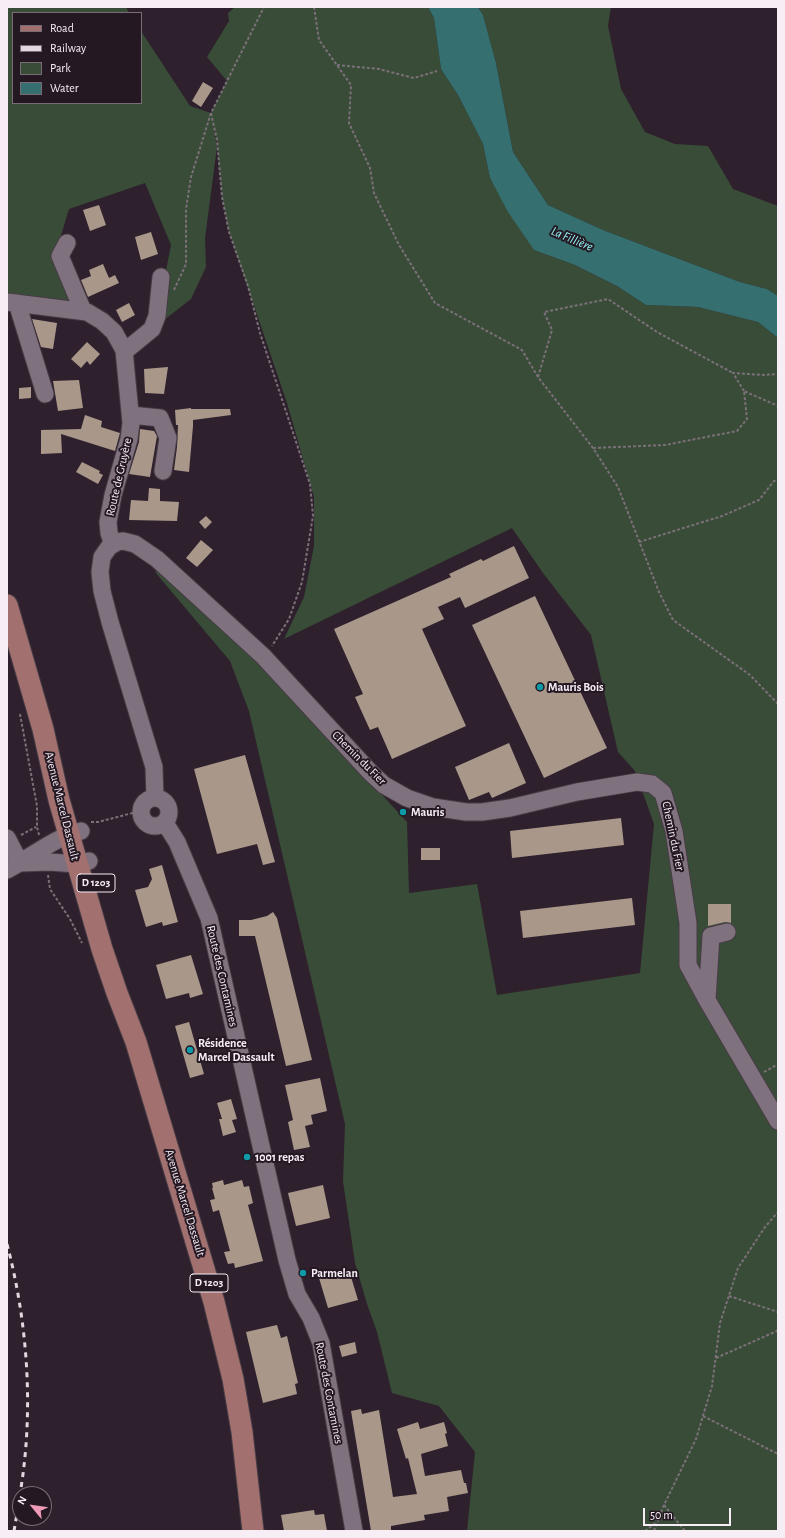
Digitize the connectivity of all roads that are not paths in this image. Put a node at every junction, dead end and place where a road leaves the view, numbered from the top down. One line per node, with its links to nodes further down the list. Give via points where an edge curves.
1 (67, 243): 4 (street, via 60,256)
2 (162, 277): 5 (street, via 157,316 152,329)
3 (12, 303): 4 (street, Route de Gruyère); 6 (street)
4 (83, 311): 5 (street, Route de Gruyère, via 102,321 114,332)
5 (124, 352): 7 (street, Route de Gruyère)
6 (45, 394)
7 (131, 415): 8 (street, via 160,418 168,438); 9 (street, Route de Gruyère, via 129,439 108,522)
8 (163, 471)
9 (113, 544): 12 (street, via 105,551 100,564 102,591 154,767); 19 (street, Chemin du Fier, via 130,542 148,552 263,656 370,772 390,789 420,803 449,811 482,812 637,782 652,784 663,793 674,831 688,922 688,965)
10 (7, 605): 11 (main road, Avenue Marcel Dassault / D 1203)
11 (43, 729): 14 (main road, Avenue Marcel Dassault / D 1203, via 59,800); 14 (main road, Avenue Marcel Dassault / D 1203, via 71,796 75,810)
12 (155, 798): 13 (street, via 164,801 168,807 170,814); 13 (street, via 144,802 140,811 143,821 155,827)
13 (165, 823): 22 (street, Route des Contamines, via 177,842 209,918 287,1260 297,1294 322,1343)
14 (75, 833): 16 (main road, Avenue Marcel Dassault / D 1203); 17 (street, via 46,846)
15 (8, 840): 17 (street)
16 (83, 863): 17 (street, via 49,862); 21 (main road, Avenue Marcel Dassault / D 1203, via 102,949 136,1042 172,1157 225,1345 242,1432)
17 (14, 866)
18 (727, 932): 19 (street, via 711,936)
19 (707, 1000): 20 (street)
20 (778, 1121)
21 (253, 1531)
22 (354, 1531)

